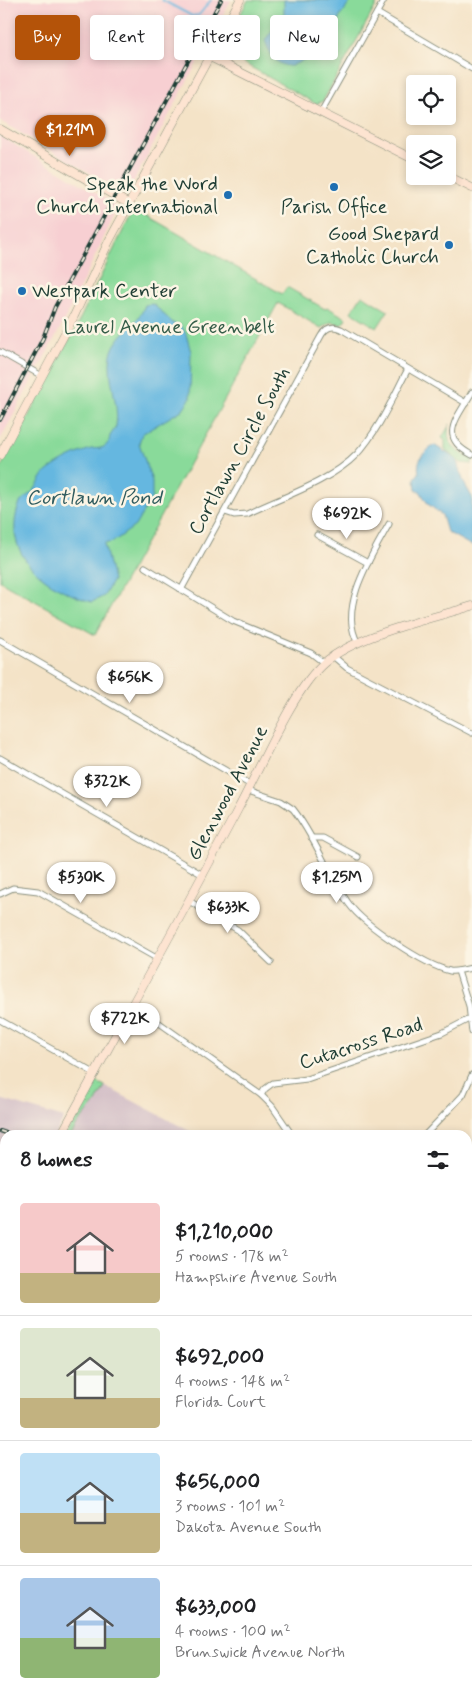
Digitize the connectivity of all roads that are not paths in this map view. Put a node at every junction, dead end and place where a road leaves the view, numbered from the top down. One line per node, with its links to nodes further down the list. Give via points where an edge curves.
1 (240, 0): 4 (street)
2 (384, 0): 3 (street)
3 (377, 13): 7 (street); 8 (street)
4 (231, 15)
5 (206, 60): 13 (street)
6 (216, 60): 8 (street)
7 (472, 69)
8 (320, 112): 10 (street)
9 (0, 129): 13 (street)
10 (406, 155)
11 (456, 180): 12 (street)
12 (472, 188)
13 (128, 204): 16 (street)
14 (0, 352): 16 (street)
15 (408, 369): 18 (street); 21 (street, via 369,439 350,461 247,514); 21 (street, Cortlawn Circle South, via 341,329 327,328)
16 (42, 376): 19 (street)
17 (472, 392): 18 (street)
18 (466, 403): 20 (street, via 454,426 453,440 457,447)
19 (0, 455)
20 (472, 455)
21 (224, 512): 26 (street, Cortlawn Circle South)
22 (389, 524): 24 (street)
23 (317, 535): 24 (street)
24 (368, 564): 29 (street, via 351,612 352,633)
25 (145, 567): 26 (street)
26 (181, 590): 31 (street, via 233,621 311,652)
27 (472, 606): 29 (street, Glenwood Avenue)
28 (0, 640): 34 (street)
29 (358, 643): 30 (street, Glenwood Avenue)
30 (333, 656): 31 (street, Glenwood Avenue); 32 (street, via 347,668)
31 (324, 663): 34 (street, Glenwood Avenue, via 299,695)
32 (472, 733)
33 (0, 758): 37 (street)
34 (250, 788): 35 (street, via 288,804); 37 (street, Glenwood Avenue)
35 (311, 838): 36 (street, via 323,838); 43 (street, via 355,912 417,956)
36 (358, 857)
37 (203, 876): 39 (street, Glenwood Avenue)
38 (0, 894): 40 (street, via 13,888 38,891)
39 (190, 901): 40 (street, Glenwood Avenue); 41 (street, via 238,930)
40 (158, 960): 44 (street, Glenwood Avenue)
41 (271, 962)
42 (472, 968): 43 (street)
43 (458, 971): 45 (street)
44 (134, 1005): 48 (street, Glenwood Avenue); 50 (street)
45 (471, 1018): 47 (street); 50 (street, Cutacross Road, via 442,1033 306,1079 273,1083)
46 (0, 1020): 48 (street)
47 (472, 1032)
48 (96, 1074): 51 (street, Glenwood Avenue)
49 (472, 1075): 53 (street, via 463,1095)
50 (261, 1095): 52 (street)
51 (64, 1130)
52 (289, 1130)
53 (430, 1130)

